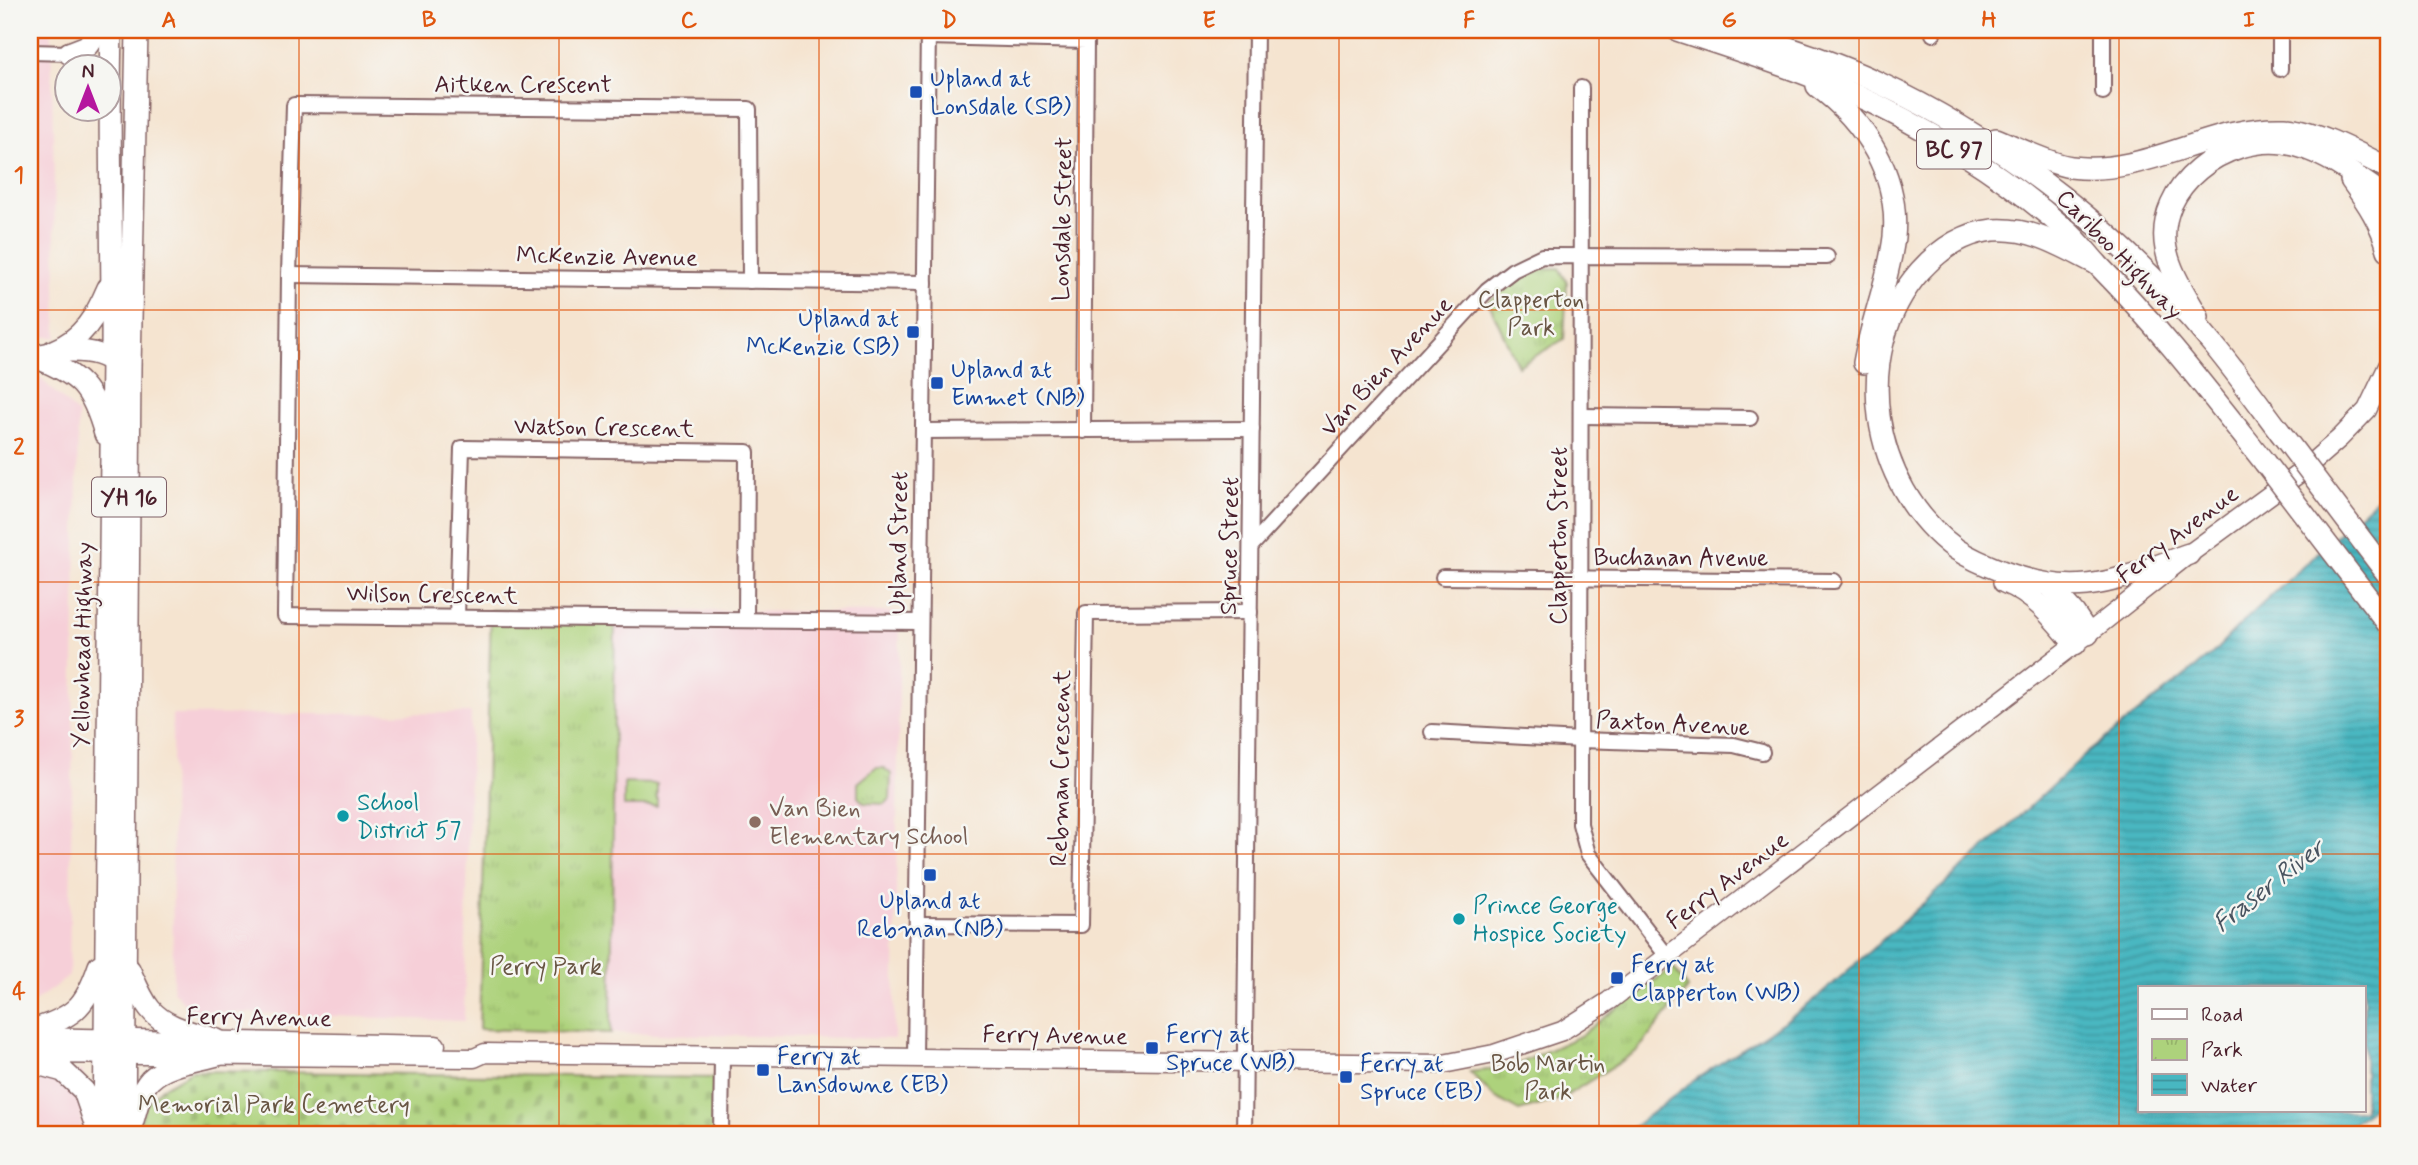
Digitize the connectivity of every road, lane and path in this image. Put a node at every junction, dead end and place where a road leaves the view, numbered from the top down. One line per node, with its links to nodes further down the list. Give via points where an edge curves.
1 (99, 30): 11 (highway)
2 (111, 30): 12 (highway, Yellowhead Highway / YH 16)
3 (136, 30): 37 (highway, Yellowhead Highway / YH 16)
4 (1256, 30): 38 (street, Spruce Street)
5 (1678, 30): 14 (highway, Cariboo Highway / BC 97)
6 (1734, 30): 18 (highway, Cariboo Highway / BC 97, via 1878,82)
7 (2104, 30): 17 (street)
8 (2280, 30): 15 (street)
9 (928, 34): 30 (street, Upland Street); 40 (street, Lonsdale Street, via 1086,41)
10 (30, 52): 13 (street)
11 (82, 52)
12 (110, 52)
13 (52, 56)
14 (1788, 68): 26 (highway, Cariboo Highway / BC 97, via 1933,135 2018,191 2067,231); 54 (highway, via 1846,110 1878,155 1888,184 1894,238 1869,333 1863,398 1867,426 1889,485 1907,514 1954,558 2017,587)
15 (2280, 69)
16 (1581, 88): 24 (street, Clapperton Street)
17 (2103, 92)
18 (1941, 115): 20 (highway, via 2069,167 2111,168 2217,135 2251,128 2287,128 2334,142); 31 (highway, Cariboo Highway / BC 97, via 2075,206 2140,266)
19 (109, 122): 28 (highway, Yellowhead Highway / YH 16)
20 (2388, 167)
21 (2344, 170): 22 (highway); 23 (highway, via 2369,204); 31 (highway, via 2304,147 2264,143 2203,165 2176,193 2168,210 2166,248 2172,270)
22 (2388, 198)
23 (2388, 250)
24 (1581, 256): 25 (street, Van Bien Avenue); 35 (street, Clapperton Street); 42 (street, Van Bien Avenue, via 1542,256 1513,270 1488,290)
25 (1827, 257)
26 (2097, 264): 48 (highway, via 2022,231 1990,230 1954,242 1931,258 1898,302 1882,342 1876,376 1876,400 1889,457 1919,512 1966,554 2014,576); 53 (highway, Cariboo Highway / BC 97, bridge, via 2165,337)
27 (289, 275): 29 (street, McKenzie Avenue); 29 (street, Aitken Crescent, via 294,105 749,109); 50 (street, Wilson Crescent, via 285,615)
28 (113, 276): 32 (highway, via 93,321 77,337); 33 (highway, Yellowhead Highway / YH 16)
29 (750, 281): 30 (street, McKenzie Avenue)
30 (925, 283): 39 (street, Upland Street)
31 (2214, 346): 44 (highway, Cariboo Highway / BC 97, bridge)
32 (38, 356): 33 (highway, via 87,353); 41 (highway, via 88,390)
33 (112, 360): 37 (highway, via 121,372); 41 (highway, Yellowhead Highway / YH 16)
34 (2388, 366): 43 (main road, Ferry Avenue, via 2367,410 2340,438)
35 (1581, 416): 36 (street); 46 (street, Clapperton Street)
36 (1750, 418)
37 (130, 424): 61 (highway, Yellowhead Highway / YH 16)
38 (1252, 429): 40 (street); 42 (street, Spruce Street)
39 (923, 431): 40 (street); 52 (street, Upland Street)
40 (1083, 431)
41 (110, 453): 59 (highway, Yellowhead Highway / YH 16)
42 (1252, 545): 49 (street, Spruce Street)
43 (2189, 554): 48 (highway, via 2122,579); 54 (main road, Ferry Avenue)
44 (2388, 575)
45 (1443, 577): 46 (street, Buchanan Avenue)
46 (1580, 580): 47 (street, Buchanan Avenue); 56 (street, Clapperton Street)
47 (1834, 581)
48 (2048, 584): 54 (highway, via 2074,613)
49 (1250, 612): 58 (street, Rebman Crescent, via 1086,613 1081,925); 69 (street, Spruce Street)
50 (457, 617): 51 (street, Wilson Crescent); 51 (street, Watson Crescent, via 462,448 747,452)
51 (746, 620): 52 (street, Wilson Crescent)
52 (920, 622): 58 (street, Upland Street)
53 (2388, 624)
54 (2082, 639): 60 (main road, Ferry Avenue)
55 (1433, 732): 56 (street, Paxton Avenue)
56 (1580, 740): 57 (street, Paxton Avenue, via 1734,745); 60 (street, Clapperton Street, via 1580,824 1588,855)
57 (1762, 752)
58 (917, 924): 67 (street, Upland Street)
59 (104, 950): 62 (highway, via 90,990 77,1009); 63 (highway, Yellowhead Highway / YH 16)
60 (1667, 957): 69 (main road, Ferry Avenue, via 1562,1031 1494,1054 1443,1064)
61 (126, 964): 63 (highway, Yellowhead Highway / YH 16); 64 (highway, via 157,1016)
62 (30, 1034): 63 (main road, Ferry Avenue)
63 (115, 1046): 64 (main road, Ferry Avenue); 65 (main road, Ferry Avenue); 70 (highway, Yellowhead Highway / YH 16); 71 (highway, Yellowhead Highway / YH 16)
64 (217, 1048): 66 (main road, Ferry Avenue, via 474,1058 485,1053); 71 (highway, via 149,1081)
65 (30, 1054)
66 (722, 1055): 67 (main road, Ferry Avenue); 72 (street)
67 (915, 1058): 69 (main road, Ferry Avenue)
68 (30, 1062): 70 (highway, via 63,1071 84,1091)
69 (1244, 1062): 73 (street, Spruce Street)
70 (102, 1135)
71 (126, 1135)
72 (721, 1135)
73 (1244, 1135)

